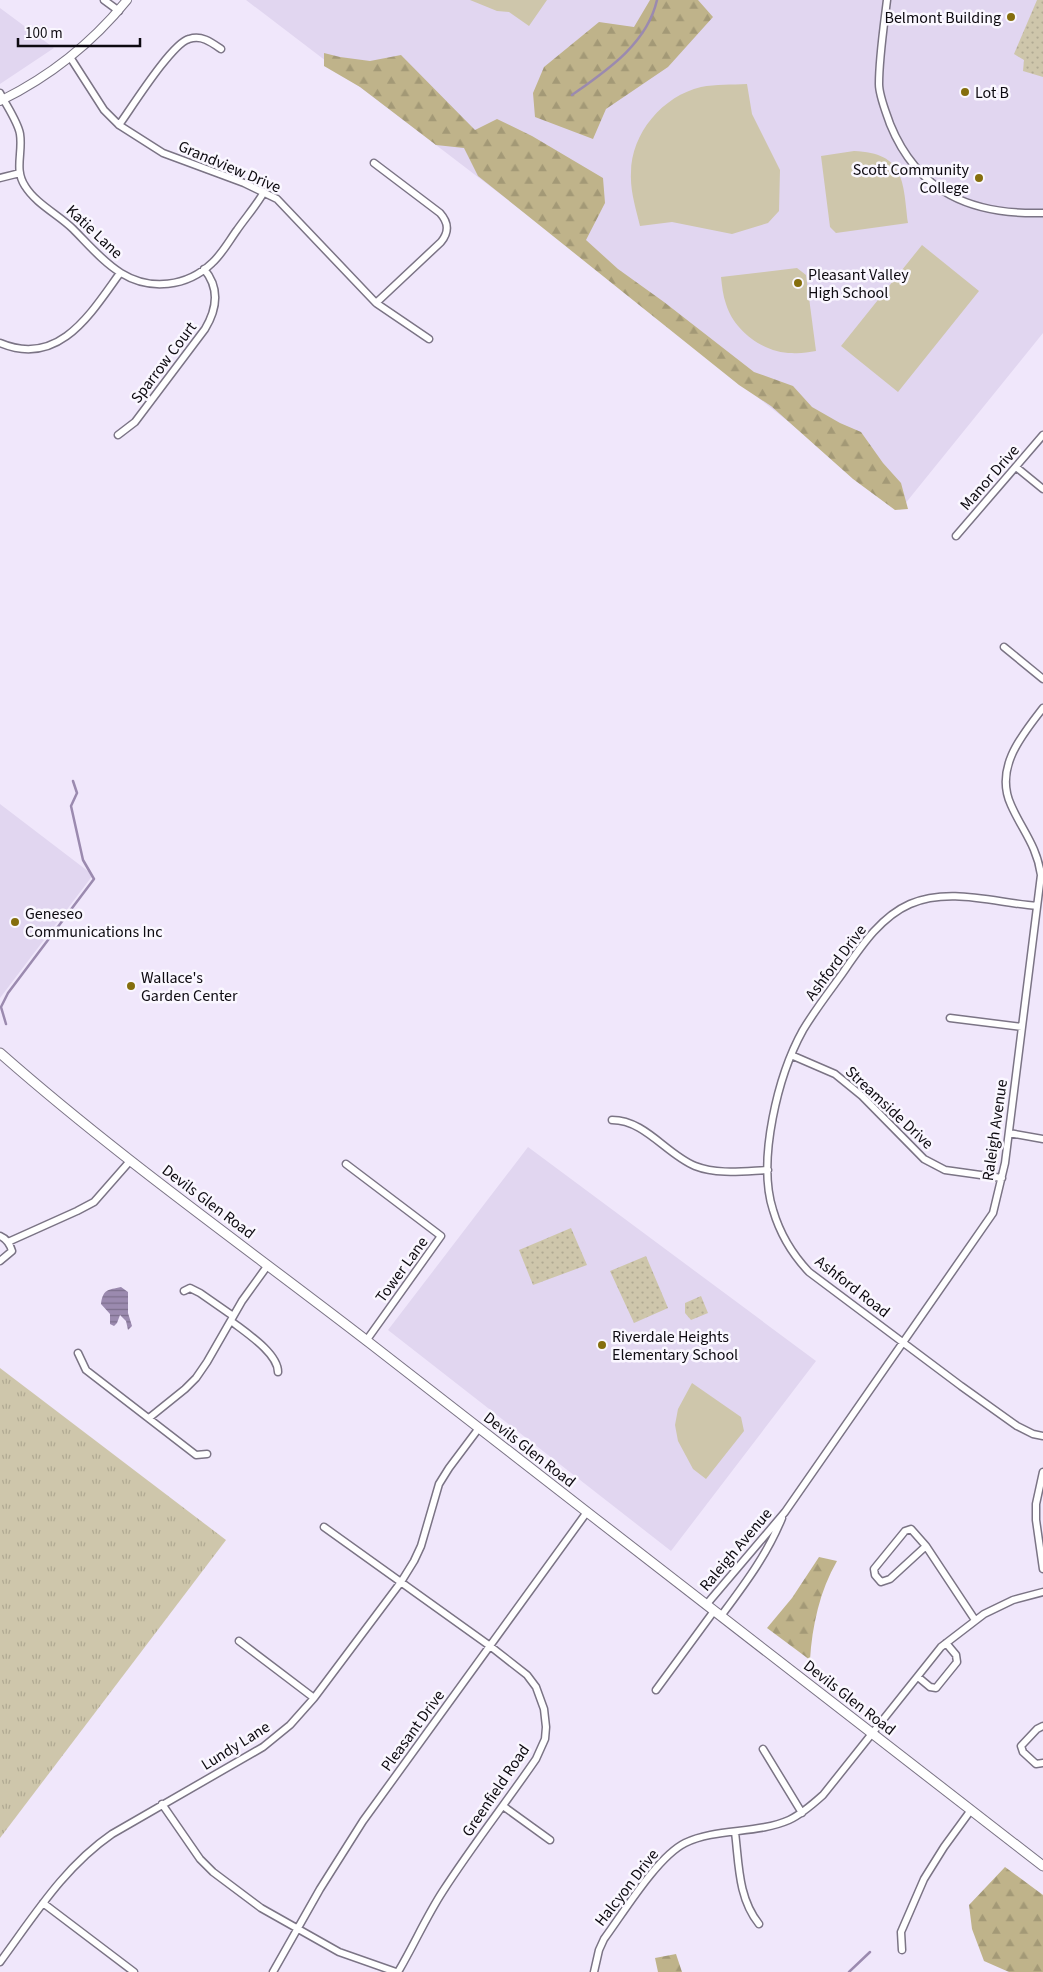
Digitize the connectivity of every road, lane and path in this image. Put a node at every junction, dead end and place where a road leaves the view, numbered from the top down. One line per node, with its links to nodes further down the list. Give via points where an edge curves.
1 (104, 0): 4 (street)
2 (128, 0): 4 (street)
3 (887, 0): 13 (street, via 879,85 889,120 906,156 922,174 964,202 989,210)
4 (118, 11): 6 (street)
5 (221, 49): 8 (street, via 203,38 181,43)
6 (70, 57): 7 (street, via 34,82); 8 (street, Grandview Drive, via 104,110)
7 (1, 98): 10 (street, Katie Lane, via 20,134)
8 (119, 125): 12 (street, Grandview Drive, via 178,160)
9 (374, 163): 16 (street, via 440,213 447,229 441,242)
10 (20, 173): 11 (street); 15 (street, Katie Lane, via 30,192)
11 (0, 178)
12 (264, 192): 14 (street, Katie Lane, via 218,256); 16 (street, Grandview Drive, via 286,206)
13 (1043, 213)
14 (204, 269): 15 (street, Katie Lane, via 183,280 158,285); 19 (street, Sparrow Court, via 213,281 216,298 206,329 135,422)
15 (120, 273): 18 (street, via 87,318 65,338 29,349)
16 (376, 303): 17 (street, Grandview Drive)
17 (429, 339)
18 (0, 343)
19 (118, 435)
20 (1043, 435): 21 (street, Manor Drive)
21 (1016, 466): 22 (street); 23 (street, Manor Drive)
22 (1043, 489)
23 (956, 536)
24 (1004, 647): 25 (street)
25 (1043, 679)
26 (1043, 708): 27 (street, Raleigh Avenue, via 1011,752 1006,777 1010,804 1039,861 1041,875)
27 (1037, 906): 29 (street, Raleigh Avenue); 31 (street, Ashford Drive, via 935,896 909,904 870,934 814,1012)
28 (950, 1018): 29 (street)
29 (1022, 1027): 33 (street, Raleigh Avenue)
30 (0, 1053): 35 (main road, Devils Glen Road)
31 (791, 1055): 37 (street, Ashford Road, via 777,1100 768,1150); 38 (street, Streamside Drive, via 835,1074 862,1096 924,1159 946,1170)
32 (612, 1120): 37 (street, via 624,1120 643,1130 698,1167 732,1172)
33 (1009, 1133): 34 (street); 38 (street, Raleigh Avenue)
34 (1043, 1139)
35 (130, 1161): 40 (street, via 94,1202); 42 (main road, Devils Glen Road)
36 (346, 1164): 45 (street, Tower Lane, via 441,1236)
37 (768, 1170): 46 (street, Ashford Road, via 772,1209 795,1257 809,1272)
38 (1002, 1178): 46 (street, Raleigh Avenue, via 993,1213)
39 (0, 1236): 40 (street)
40 (8, 1242): 41 (street, via 12,1251)
41 (0, 1261)
42 (268, 1265): 44 (street); 45 (main road, Devils Glen Road)
43 (184, 1291): 44 (street, via 190,1288 200,1293)
44 (232, 1319): 48 (street, via 267,1350 278,1365); 49 (street, via 196,1378)
45 (366, 1341): 50 (main road, Devils Glen Road)
46 (903, 1341): 51 (street, Ashford Road, via 1017,1426); 55 (street, Raleigh Avenue)
47 (78, 1354): 49 (street, via 86,1370)
48 (278, 1372)
49 (149, 1418): 52 (street, via 196,1455)
50 (479, 1428): 54 (main road, Devils Glen Road); 59 (street, Lundy Lane, via 439,1484 421,1546)
51 (1043, 1436)
52 (207, 1454)
53 (1043, 1472): 58 (street, via 1036,1520)
54 (587, 1512): 61 (main road, Devils Glen Road); 65 (street, Pleasant Drive)
55 (785, 1512): 61 (street, Raleigh Avenue); 61 (street, Raleigh Avenue, via 755,1571)
56 (324, 1527): 59 (street, Greenfield Road)
57 (926, 1546): 57 (street, via 911,1529 904,1531 874,1569 875,1575 881,1582 890,1579); 62 (street)
58 (1043, 1569)
59 (401, 1582): 65 (street, Greenfield Road); 68 (street, Lundy Lane)
60 (1043, 1592): 62 (street, Halcyon Drive, via 1013,1600)
61 (714, 1611): 67 (street); 70 (main road, Devils Glen Road)
62 (975, 1620): 64 (street, Halcyon Drive)
63 (239, 1641): 68 (street)
64 (946, 1642): 66 (street, Halcyon Drive); 66 (street, via 957,1662 936,1688)
65 (490, 1646): 74 (street, Greenfield Road, via 527,1675 536,1687 546,1727 545,1739 536,1760); 82 (street, Pleasant Drive, via 363,1821)
66 (918, 1677): 70 (street, Halcyon Drive)
67 (656, 1690)
68 (314, 1698): 73 (street, Lundy Lane, via 290,1725 263,1747)
69 (1043, 1726): 72 (street, via 1021,1746 1022,1752 1036,1764)
70 (872, 1734): 75 (main road, Devils Glen Road); 76 (street, Halcyon Drive, via 823,1795)
71 (762, 1749): 76 (street)
72 (1043, 1763)
73 (162, 1804): 80 (street, Lundy Lane, via 94,1846); 82 (street, via 189,1845 213,1872 260,1908)
74 (504, 1806): 78 (street); 87 (street, Greenfield Road, via 442,1893)
75 (971, 1810): 79 (main road, Devils Glen Road); 83 (street, via 924,1879 901,1932)
76 (802, 1813): 77 (street, Halcyon Drive, via 789,1820)
77 (735, 1832): 81 (street, via 742,1890 749,1912); 88 (street, Halcyon Drive, via 685,1843 657,1866 604,1939 598,1950)
78 (550, 1840)
79 (1043, 1866)
80 (43, 1903): 84 (street, Lundy Lane); 85 (street)
81 (759, 1924)
82 (297, 1929): 86 (street, Pleasant Drive); 87 (street, via 339,1952)
83 (902, 1950)
84 (0, 1962)
85 (134, 1972)
86 (273, 1972)
87 (397, 1972)
88 (594, 1972)

